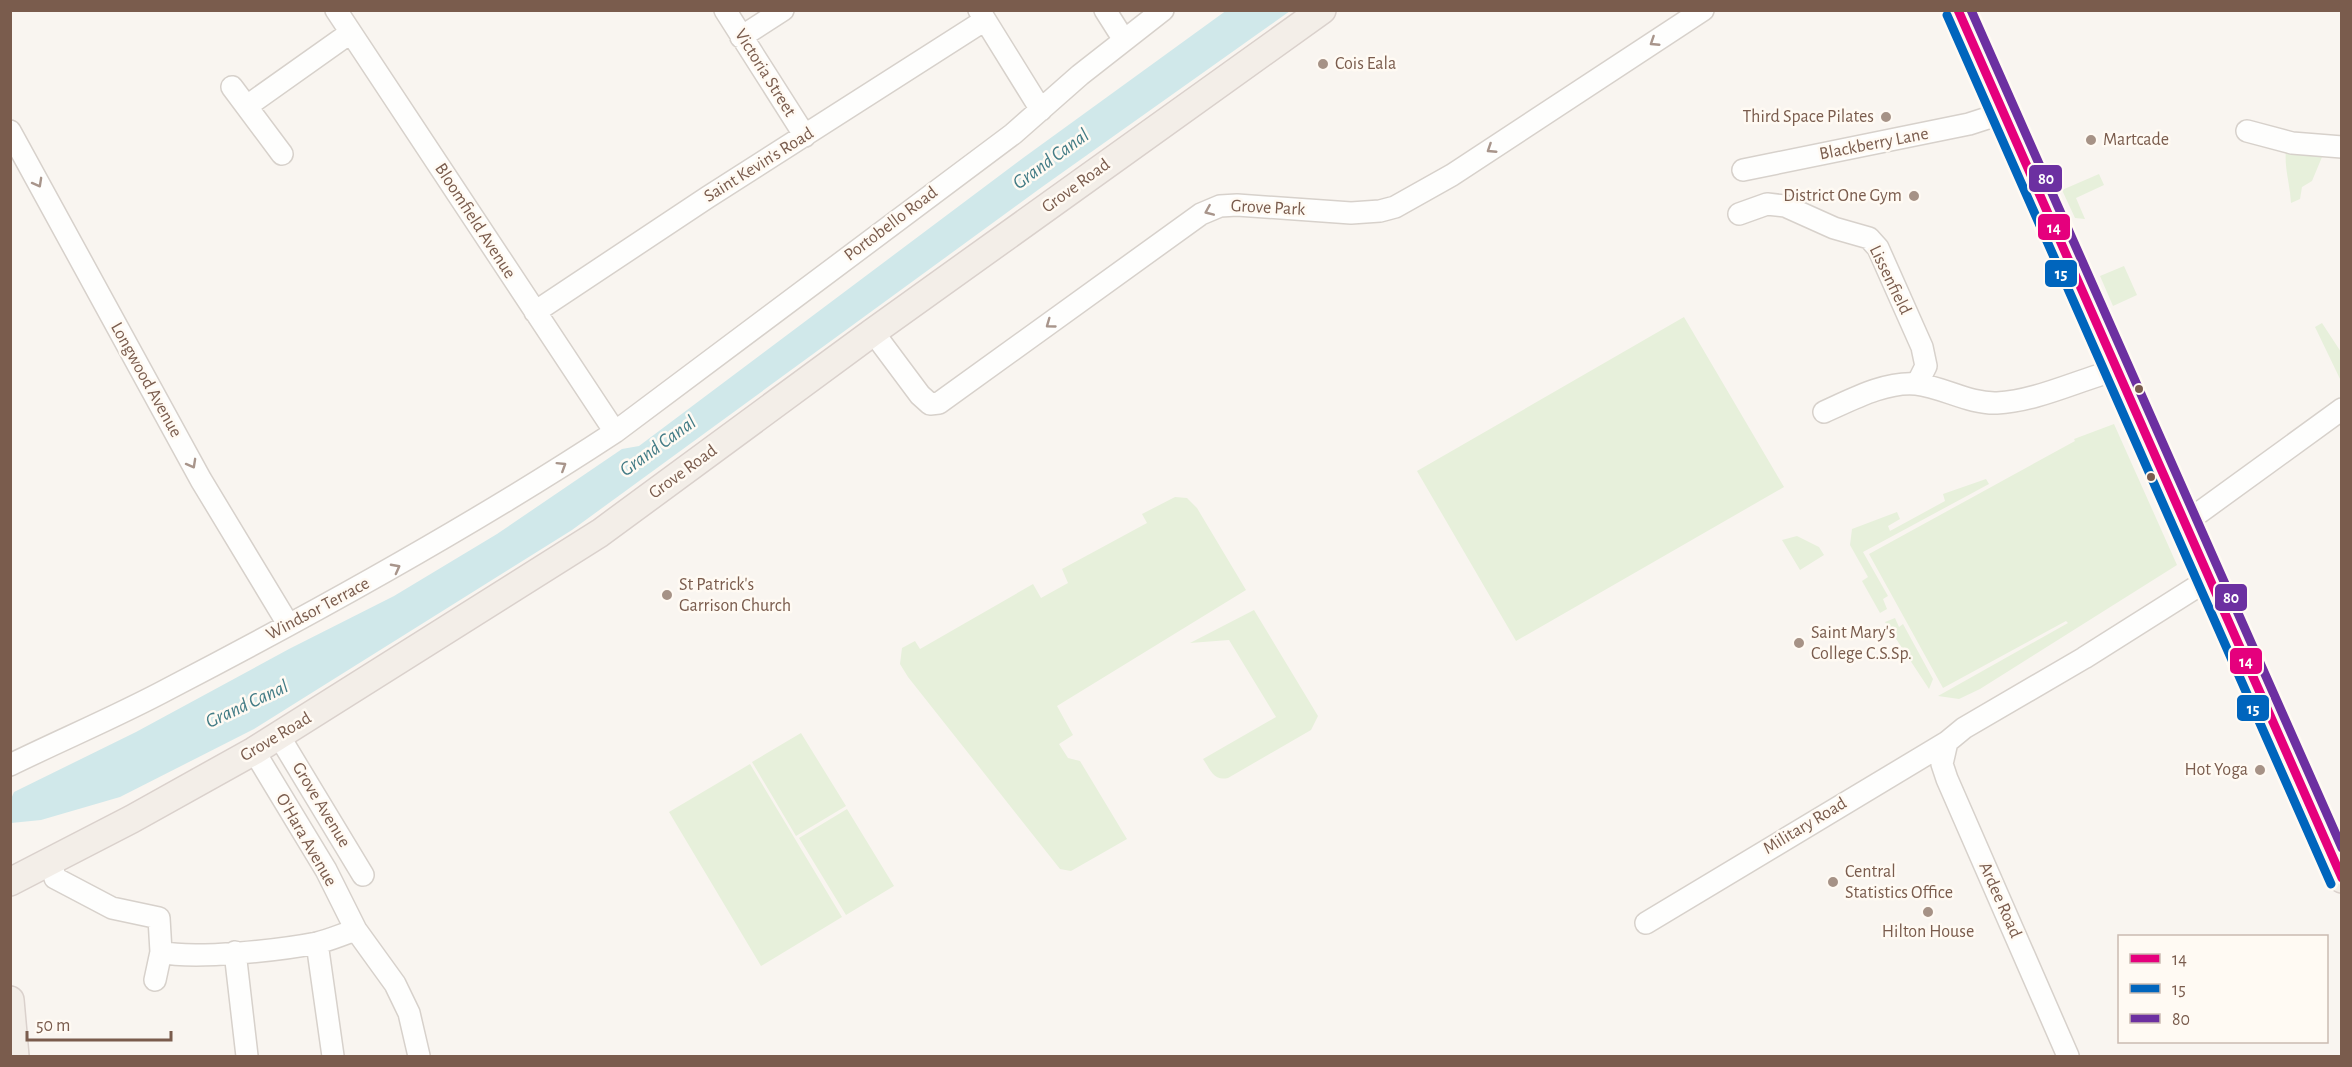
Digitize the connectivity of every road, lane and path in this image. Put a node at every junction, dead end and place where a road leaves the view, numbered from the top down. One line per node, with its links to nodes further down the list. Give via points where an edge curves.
1 (336, 10): 10 (street, Bloomfield Avenue)
2 (725, 10): 11 (street, Victoria Street)
3 (783, 10): 11 (street)
4 (1105, 10): 12 (street)
5 (1163, 10): 12 (street, Portobello Road)
6 (1322, 10): 25 (main road, Grove Road)
7 (1703, 10): 25 (street, Grove Park, one-way to 25, via 1452,175 1395,207 1351,213 1238,205 1220,206 1202,214 939,403 930,404 920,395)
8 (1958, 10): 16 (main road)
9 (982, 15): 15 (street); 19 (street, Saint Kevin's Road)
10 (351, 33): 14 (street); 24 (street, Bloomfield Avenue)
11 (741, 37): 19 (street, Victoria Street)
12 (1124, 40): 15 (street, Portobello Road)
13 (232, 87): 14 (street)
14 (247, 106): 21 (street)
15 (1041, 110): 30 (street, Portobello Road)
16 (2003, 113): 22 (street, Blackberry Lane, via 1970,124); 26 (main road)
17 (10, 131): 33 (street, Longwood Avenue, one-way to 33, via 201,480)
18 (2247, 131): 20 (street, via 2292,143)
19 (805, 136): 24 (street, Saint Kevin's Road)
20 (2342, 147)
21 (282, 154)
22 (1743, 170)
23 (1739, 214): 27 (street, Lissenfield, via 1767,204 1785,206 1834,228 1869,238 1878,248 1922,347 1926,366)
24 (535, 312): 30 (street, Bloomfield Avenue)
25 (873, 332): 34 (main road, Grove Road, via 600,533)
26 (2117, 370): 27 (street, via 1996,403); 31 (main road)
27 (1917, 384): 29 (street, via 1901,384 1861,396)
28 (2342, 409): 31 (street)
29 (1824, 412)
30 (615, 432): 33 (street, Windsor Terrace, one-way to 30, via 402,565)
31 (2185, 523): 32 (main road)
32 (2210, 579): 35 (street, Military Road); 40 (main road)
33 (288, 624): 37 (street, Windsor Terrace, via 169,689)
34 (279, 736): 36 (main road, Grove Road); 39 (street, Grove Avenue)
35 (1947, 742): 42 (street, Military Road); 53 (street, Ardee Road, via 1942,764 1947,779)
36 (254, 751): 38 (main road, Grove Road); 43 (street, O'Hara Avenue, via 326,870)
37 (10, 765)
38 (51, 861): 41 (main road, Grove Road); 45 (street, via 55,878 76,891 112,908 159,918)
39 (363, 875)
40 (2342, 879)
41 (10, 882)
42 (1646, 923)
43 (356, 930): 44 (street); 52 (street, O'Hara Avenue, via 395,984 409,1013)
44 (317, 943): 46 (street); 51 (street)
45 (160, 952): 46 (street); 47 (street)
46 (234, 952): 50 (street)
47 (155, 980)
48 (10, 1000): 49 (main road)
49 (15, 1056)
50 (247, 1056)
51 (333, 1056)
52 (419, 1056)
53 (2068, 1056)

